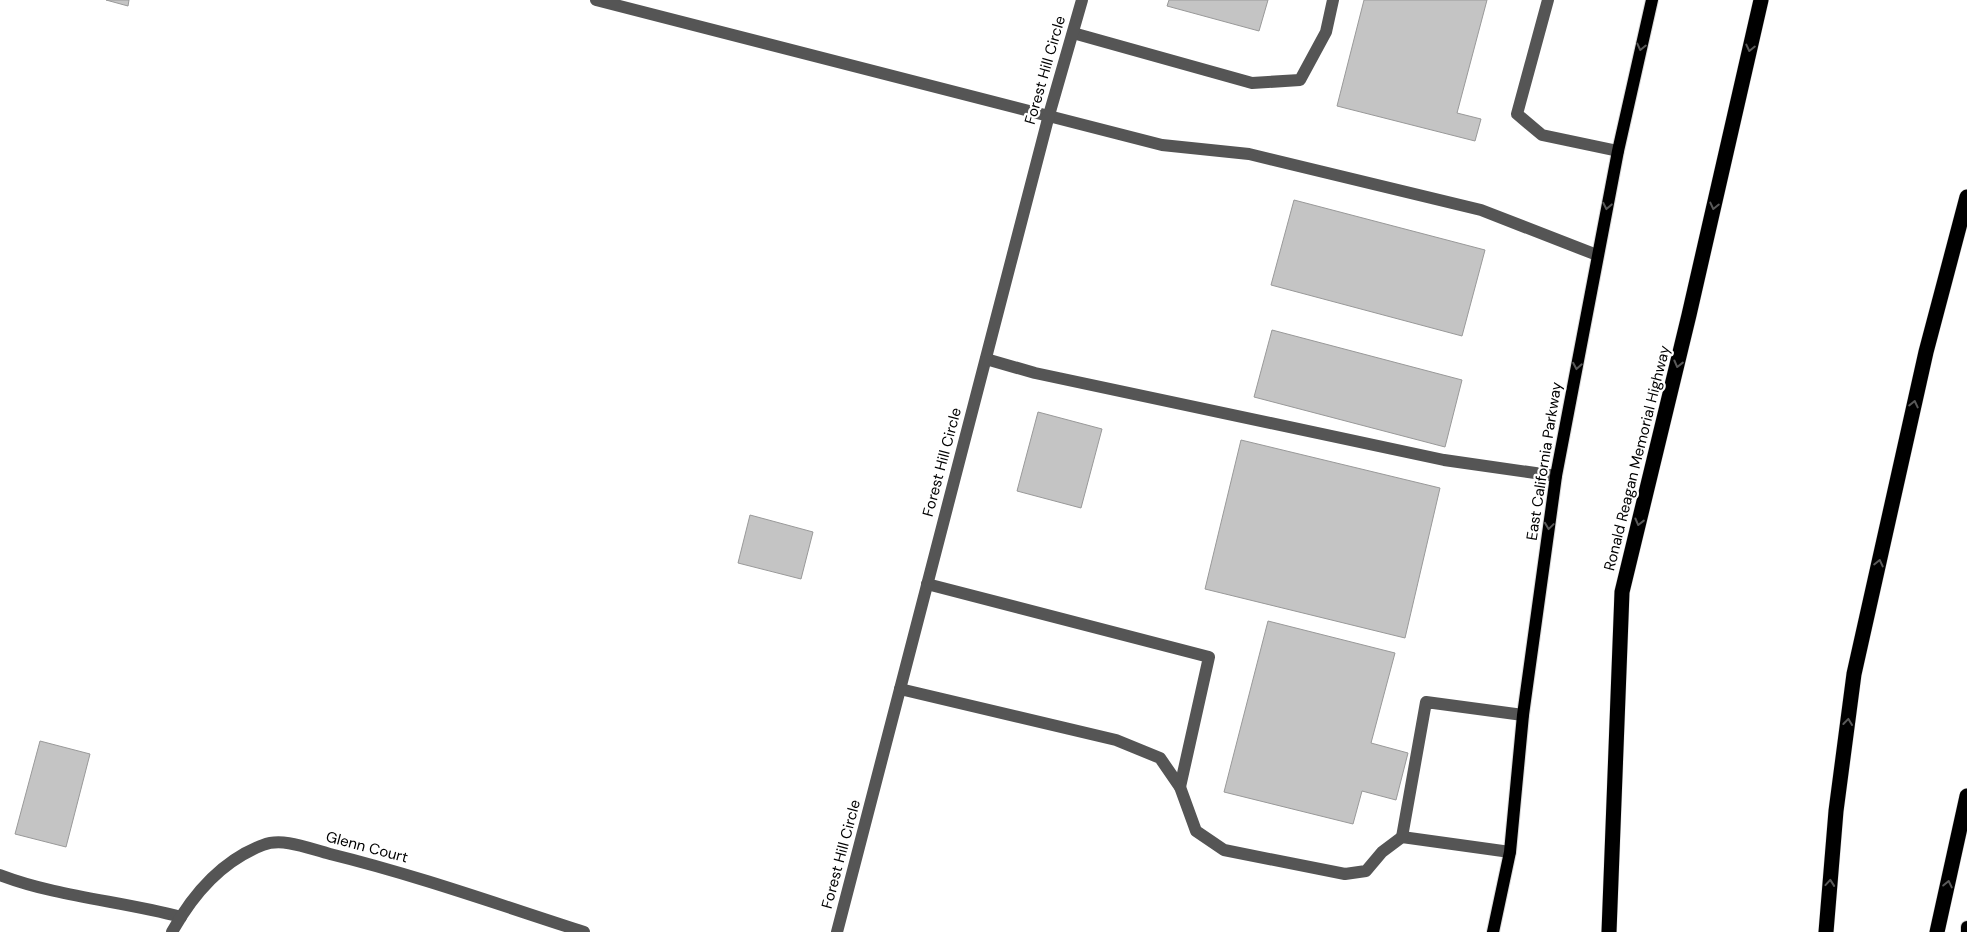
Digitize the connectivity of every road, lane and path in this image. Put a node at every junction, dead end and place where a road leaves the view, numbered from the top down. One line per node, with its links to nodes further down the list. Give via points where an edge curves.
1 (596, 0): 8 (street)
2 (1082, 0): 7 (street, Forest Hill Circle)
3 (1333, 0): 7 (street, via 1326,32 1300,80 1252,83)
4 (1548, 0): 9 (street, via 1517,114 1542,135)
5 (1652, 0): 9 (main road, East California Parkway, one-way to 9)
6 (1761, 0): 28 (highway, Ronald Reagan Memorial Highway, one-way to 28, via 1690,315 1622,592)
7 (1073, 33): 8 (street, Forest Hill Circle)
8 (1049, 115): 11 (street, via 1162,145 1249,154 1481,210); 12 (street, Forest Hill Circle)
9 (1618, 151): 11 (main road, East California Parkway, one-way to 11)
10 (1967, 197): 29 (highway, one-way to 10, via 1836,811 1854,674 1926,352)
11 (1597, 254): 13 (main road, East California Parkway, one-way to 13)
12 (986, 359): 13 (street, via 1035,373 1444,460); 14 (street, Forest Hill Circle)
13 (1556, 476): 16 (main road, East California Parkway, one-way to 16)
14 (927, 584): 15 (street, Forest Hill Circle); 17 (street, via 1209,657)
15 (900, 689): 17 (street, via 1116,740 1160,758); 26 (street, Forest Hill Circle)
16 (1523, 715): 19 (street, via 1426,702); 20 (main road, East California Parkway)
17 (1180, 788): 19 (street, via 1196,831 1224,850 1345,874 1366,871 1382,852)
18 (1967, 796): 30 (highway, one-way to 18)
19 (1402, 837): 20 (street)
20 (1510, 852): 27 (main road, East California Parkway)
21 (0, 875): 22 (street, via 59,893)
22 (181, 917): 24 (street, Glenn Court); 25 (street, Glenn Court, via 186,906 221,867 264,844 284,842 378,866)
23 (1967, 927): 31 (main road)
24 (172, 932)
25 (584, 932)
26 (837, 932)
27 (1493, 932)
28 (1608, 932)
29 (1826, 932)
30 (1937, 932)
31 (1967, 932)

